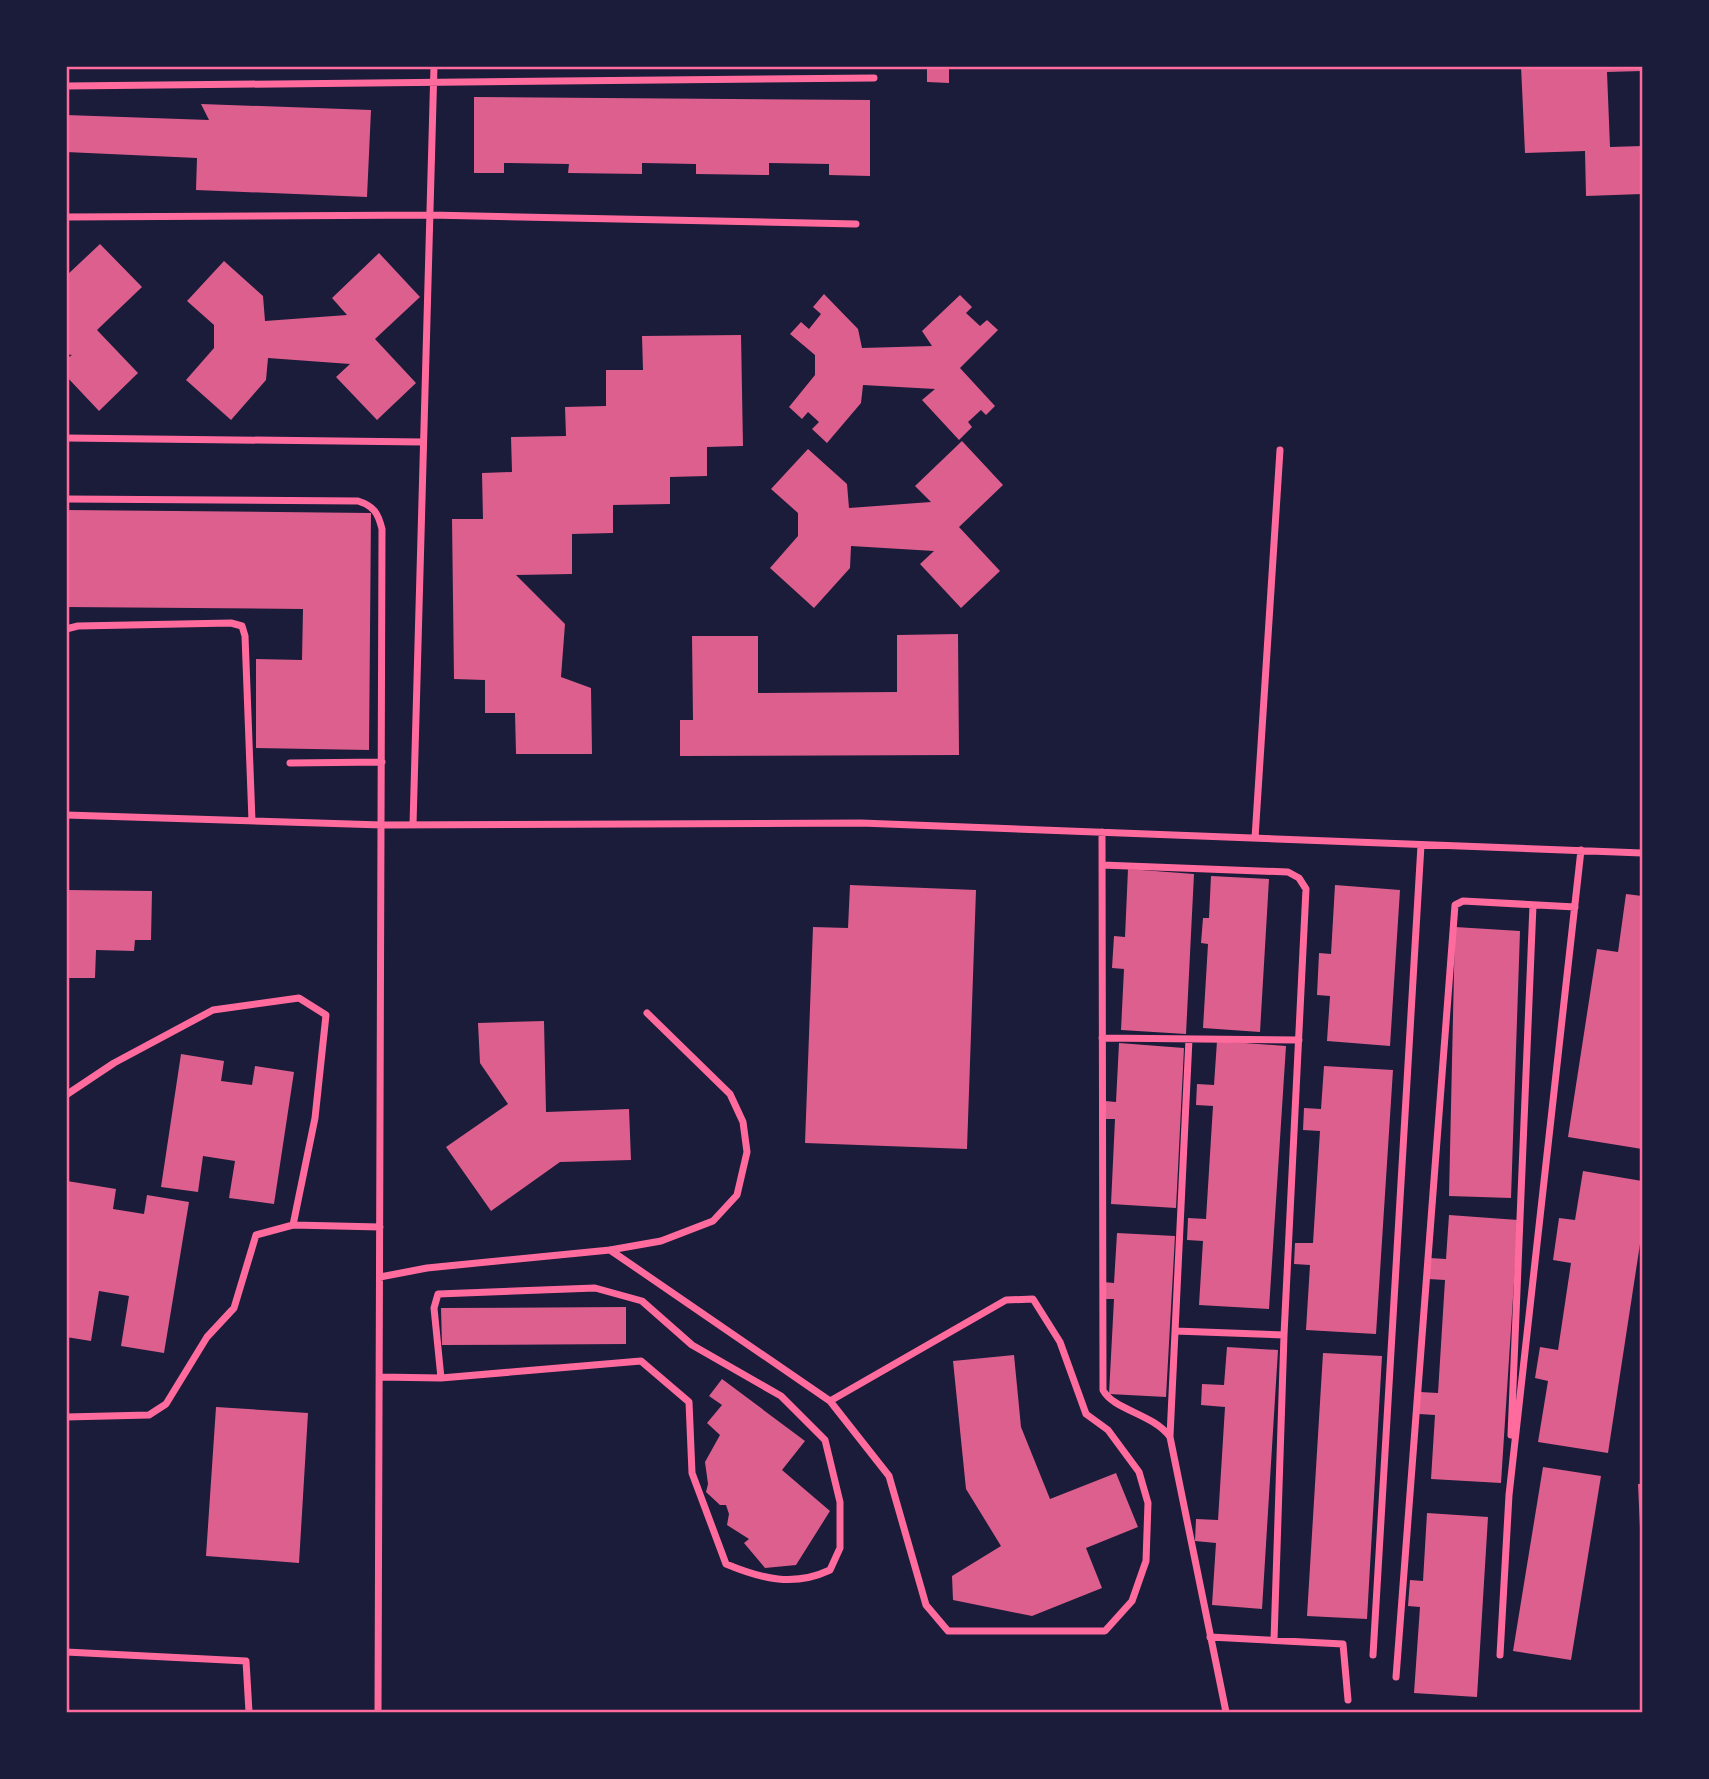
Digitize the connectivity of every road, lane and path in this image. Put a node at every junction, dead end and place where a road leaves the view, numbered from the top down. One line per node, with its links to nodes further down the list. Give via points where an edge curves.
1 (434, 66): 3 (street)
2 (874, 78): 3 (street)
3 (433, 84): 4 (street); 5 (street)
4 (66, 86)
5 (429, 215): 6 (street); 7 (street); 9 (street)
6 (66, 217)
7 (856, 224)
8 (66, 438): 9 (street)
9 (424, 442): 18 (street)
10 (1280, 450): 20 (street)
11 (66, 499): 13 (street, via 358,501 374,508 382,529)
12 (66, 629): 16 (street, via 78,625 242,626)
13 (382, 762): 14 (street); 17 (street)
14 (289, 763)
15 (66, 815): 16 (street)
16 (251, 821): 17 (street)
17 (382, 825): 18 (street); 33 (street)
18 (413, 825): 19 (street, via 861,823)
19 (1102, 832): 20 (street); 24 (street)
20 (1255, 838): 21 (street)
21 (1421, 845): 22 (street); 47 (street)
22 (1581, 850): 23 (street); 26 (street)
23 (1643, 853)
24 (1102, 865): 28 (street); 30 (street, via 1288,872 1299,878 1307,897)
25 (1533, 905): 26 (street); 43 (street); 49 (street, via 1463,901 1455,905)
26 (1575, 907): 43 (street)
27 (647, 1013): 34 (street, via 730,1094 743,1122 747,1152 737,1195 712,1221 661,1241)
28 (1102, 1038): 29 (street); 42 (street, via 1103,1390 1111,1399 1152,1419)
29 (1189, 1038): 30 (street); 36 (street)
30 (1299, 1040): 37 (street)
31 (66, 1095): 32 (street, via 114,1063 213,1010 299,998 326,1015 315,1118)
32 (293, 1226): 33 (street); 41 (street, via 256,1235 234,1308 206,1337 166,1404 149,1415)
33 (380, 1227): 35 (street)
34 (610, 1250): 35 (street); 40 (street)
35 (380, 1277): 38 (street)
36 (1175, 1331): 37 (street); 42 (street)
37 (1284, 1335): 45 (street)
38 (379, 1377): 39 (street); 52 (street)
39 (441, 1378): 39 (street, via 641,1361 690,1402 692,1474 726,1564 755,1576 808,1580 830,1570 840,1548 840,1503 825,1440 781,1396 692,1345 642,1301 595,1288 439,1294 434,1308)
40 (830, 1401): 40 (street, via 889,1476 926,1605 948,1631 1105,1631 1132,1601 1146,1561 1148,1503 1139,1472 1108,1430 1086,1414 1060,1342 1033,1298 1006,1300)
41 (66, 1417)
42 (1170, 1437): 44 (street)
43 (1509, 1495): 48 (street)
44 (1210, 1637): 45 (street); 53 (street)
45 (1274, 1640): 50 (street, via 1343,1644)
46 (66, 1652): 51 (street, via 246,1661)
47 (1373, 1655)
48 (1500, 1655)
49 (1396, 1677)
50 (1348, 1700)
51 (249, 1713)
52 (378, 1713)
53 (1226, 1713)

